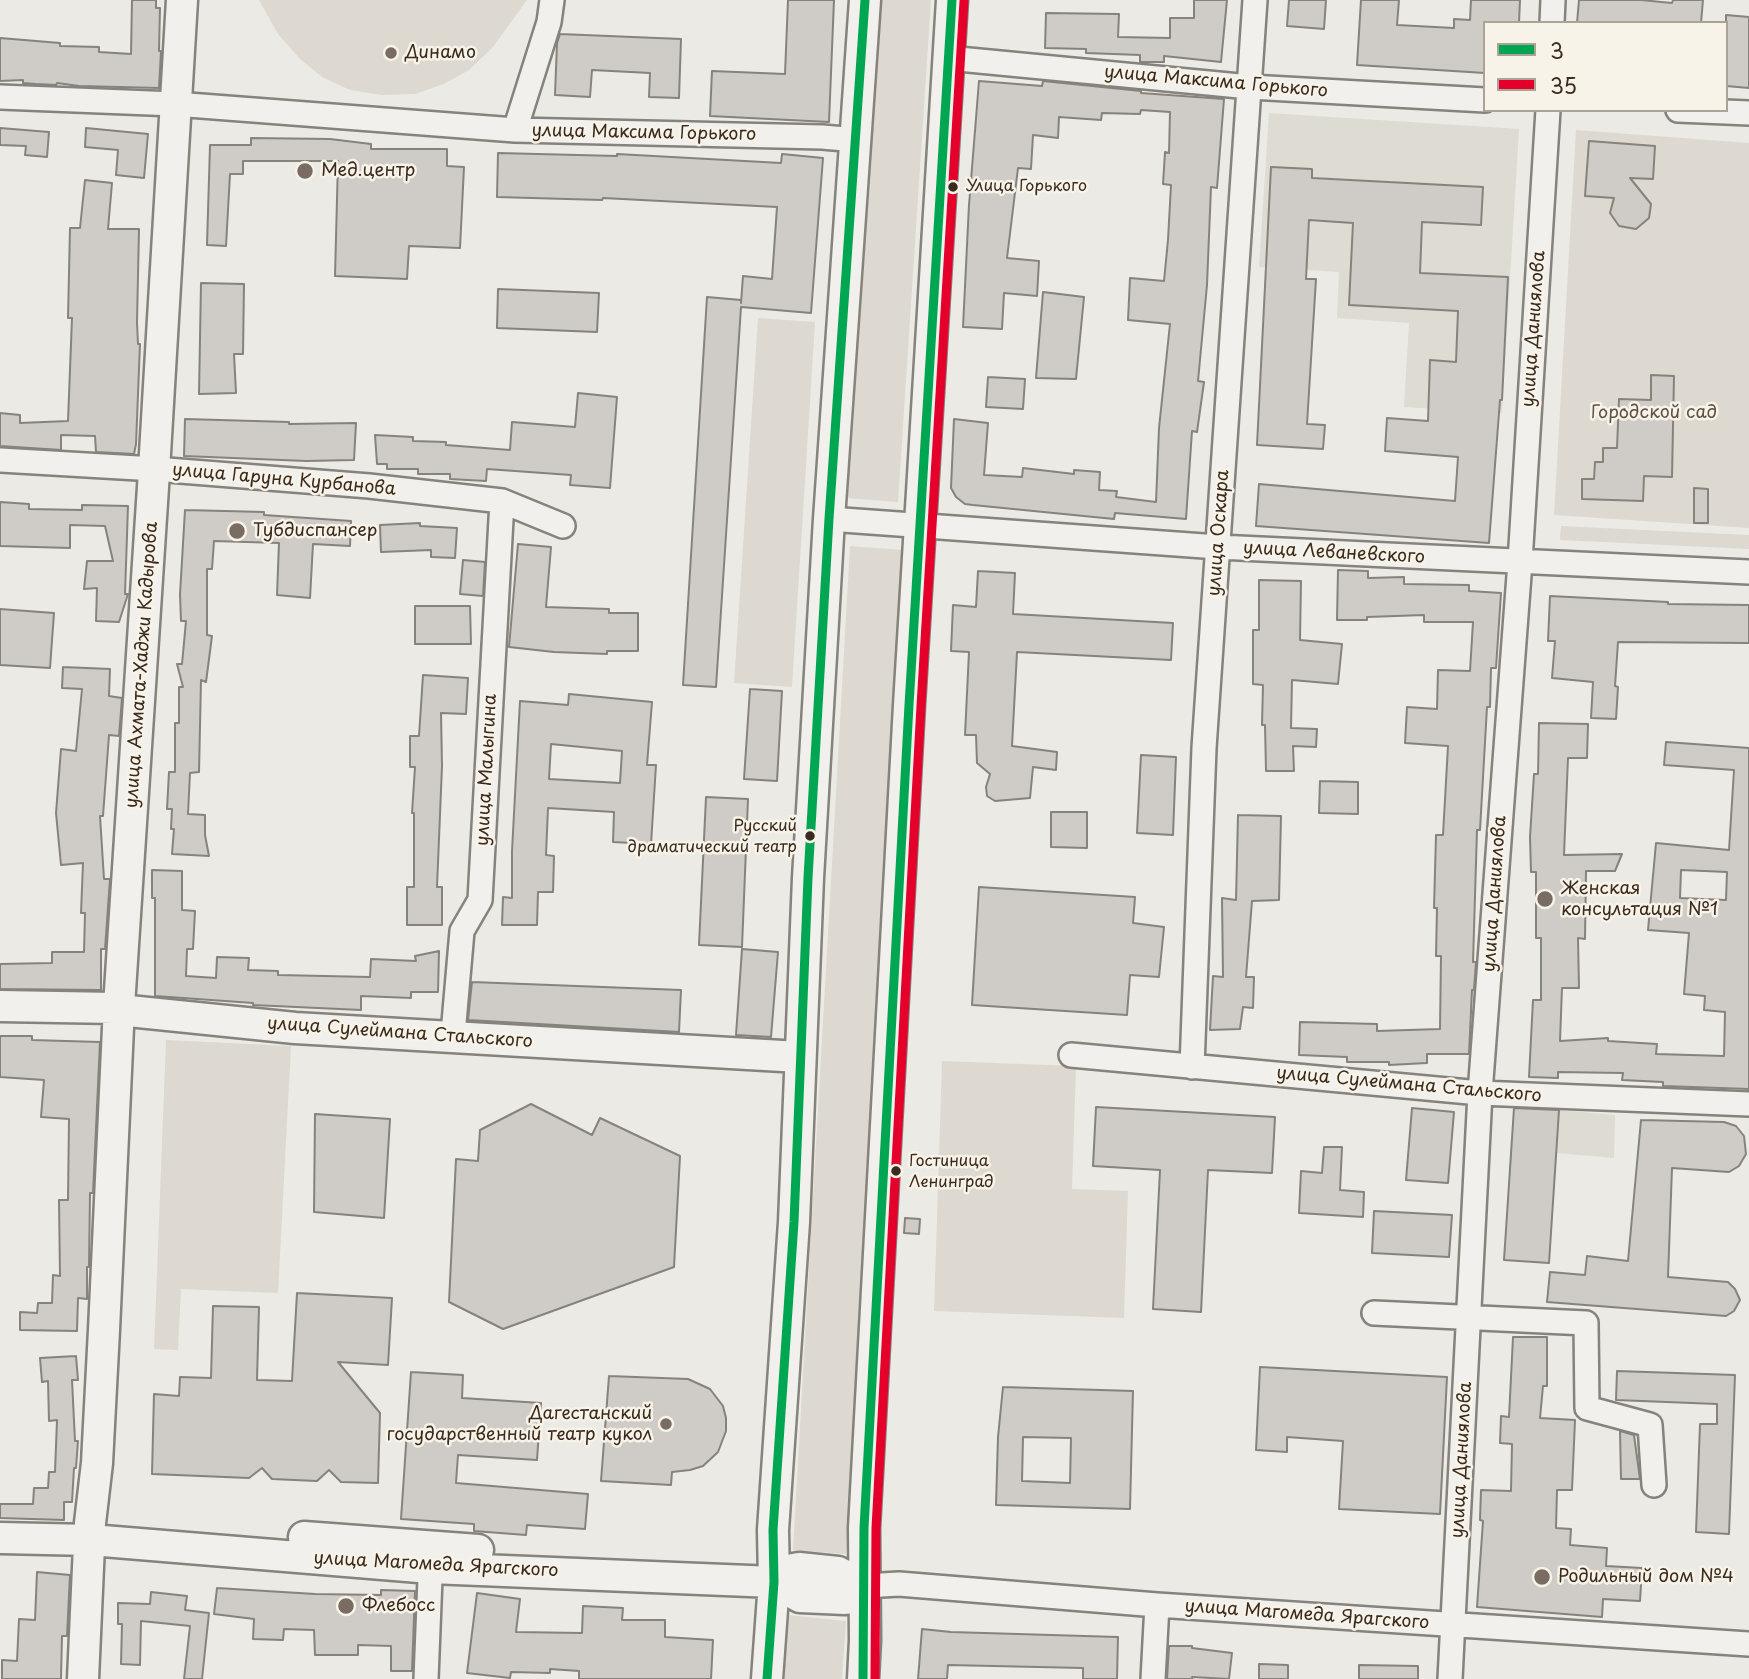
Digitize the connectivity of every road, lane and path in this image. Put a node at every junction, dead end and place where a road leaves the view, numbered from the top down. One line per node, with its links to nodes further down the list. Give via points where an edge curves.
1 (182, 0): 12 (main road, улица Ахмата-Хаджи Кадырова)
2 (552, 0): 16 (street)
3 (865, 0): 17 (main road)
4 (952, 0): 8 (main road)
5 (1255, 0): 9 (street, улица Оскара)
6 (1551, 0): 7 (street)
7 (1550, 21)
8 (948, 58): 9 (street, улица Максима Горького); 22 (main road)
9 (1250, 88): 11 (street, улица Максима Горького); 24 (street, улица Оскара)
10 (0, 97): 12 (street)
11 (1483, 100)
12 (175, 104): 16 (street, улица Максима Горького); 19 (main road, улица Ахмата-Хаджи Кадырова)
13 (1548, 112): 25 (street, улица Даниялова)
14 (1725, 112): 15 (street)
15 (1749, 113)
16 (515, 130): 17 (street, улица Максима Горького)
17 (857, 140): 21 (main road)
18 (0, 460): 19 (street, улица Гаруна Курбанова)
19 (155, 469): 20 (street, улица Гаруна Курбанова); 28 (main road, улица Ахмата-Хаджи Кадырова)
20 (502, 501): 23 (street, улица Гаруна Курбанова); 29 (street, улица Малыгина, via 480,900 462,931)
21 (829, 519): 22 (street, улица Леваневского); 30 (main road)
22 (919, 525): 24 (street, улица Леваневского); 43 (main road)
23 (563, 526)
24 (1218, 547): 25 (street, улица Леваневского); 32 (street, улица Оскара, via 1204,748)
25 (1520, 562): 26 (street, улица Леваневского); 33 (street, улица Даниялова)
26 (1749, 572)
27 (0, 1003): 28 (main road, улица Сулеймана Стальского)
28 (119, 1008): 29 (main road, улица Сулеймана Стальского); 30 (main road, улица Сулеймана Стальского, via 295,1028); 39 (main road, улица Ахмата-Хаджи Кадырова)
29 (453, 1034): 30 (main road, улица Сулеймана Стальского)
30 (800, 1055): 42 (main road)
31 (1071, 1055): 32 (street, улица Сулеймана Стальского)
32 (1192, 1067): 33 (street, улица Сулеймана Стальского)
33 (1480, 1093): 34 (street, улица Сулеймана Стальского); 36 (street, улица Даниялова)
34 (1749, 1104)
35 (1374, 1313): 36 (street)
36 (1469, 1317): 37 (street, via 1586,1323 1587,1408 1650,1425); 45 (street, улица Даниялова, via 1465,1529)
37 (1654, 1485)
38 (0, 1522): 39 (main road, улица Магомеда Ярагского)
39 (90, 1532): 40 (main road, улица Магомеда Ярагского); 41 (main road, улица Магомеда Ярагского); 47 (main road)
40 (0, 1538)
41 (431, 1557): 42 (main road, улица Магомеда Ярагского, via 734,1564); 48 (street)
42 (773, 1578): 43 (main road, улица Магомеда Ярагского, via 799,1568 838,1572); 49 (main road)
43 (864, 1587): 44 (street, улица Магомеда Ярагского, via 899,1584); 50 (main road)
44 (1157, 1605): 45 (street, улица Магомеда Ярагского); 51 (street)
45 (1454, 1625): 46 (street, улица Магомеда Ярагского); 52 (street, улица Даниялова)
46 (1749, 1644)
47 (83, 1679)
48 (426, 1679)
49 (767, 1679)
50 (863, 1679)
51 (1153, 1679)
52 (1450, 1679)

